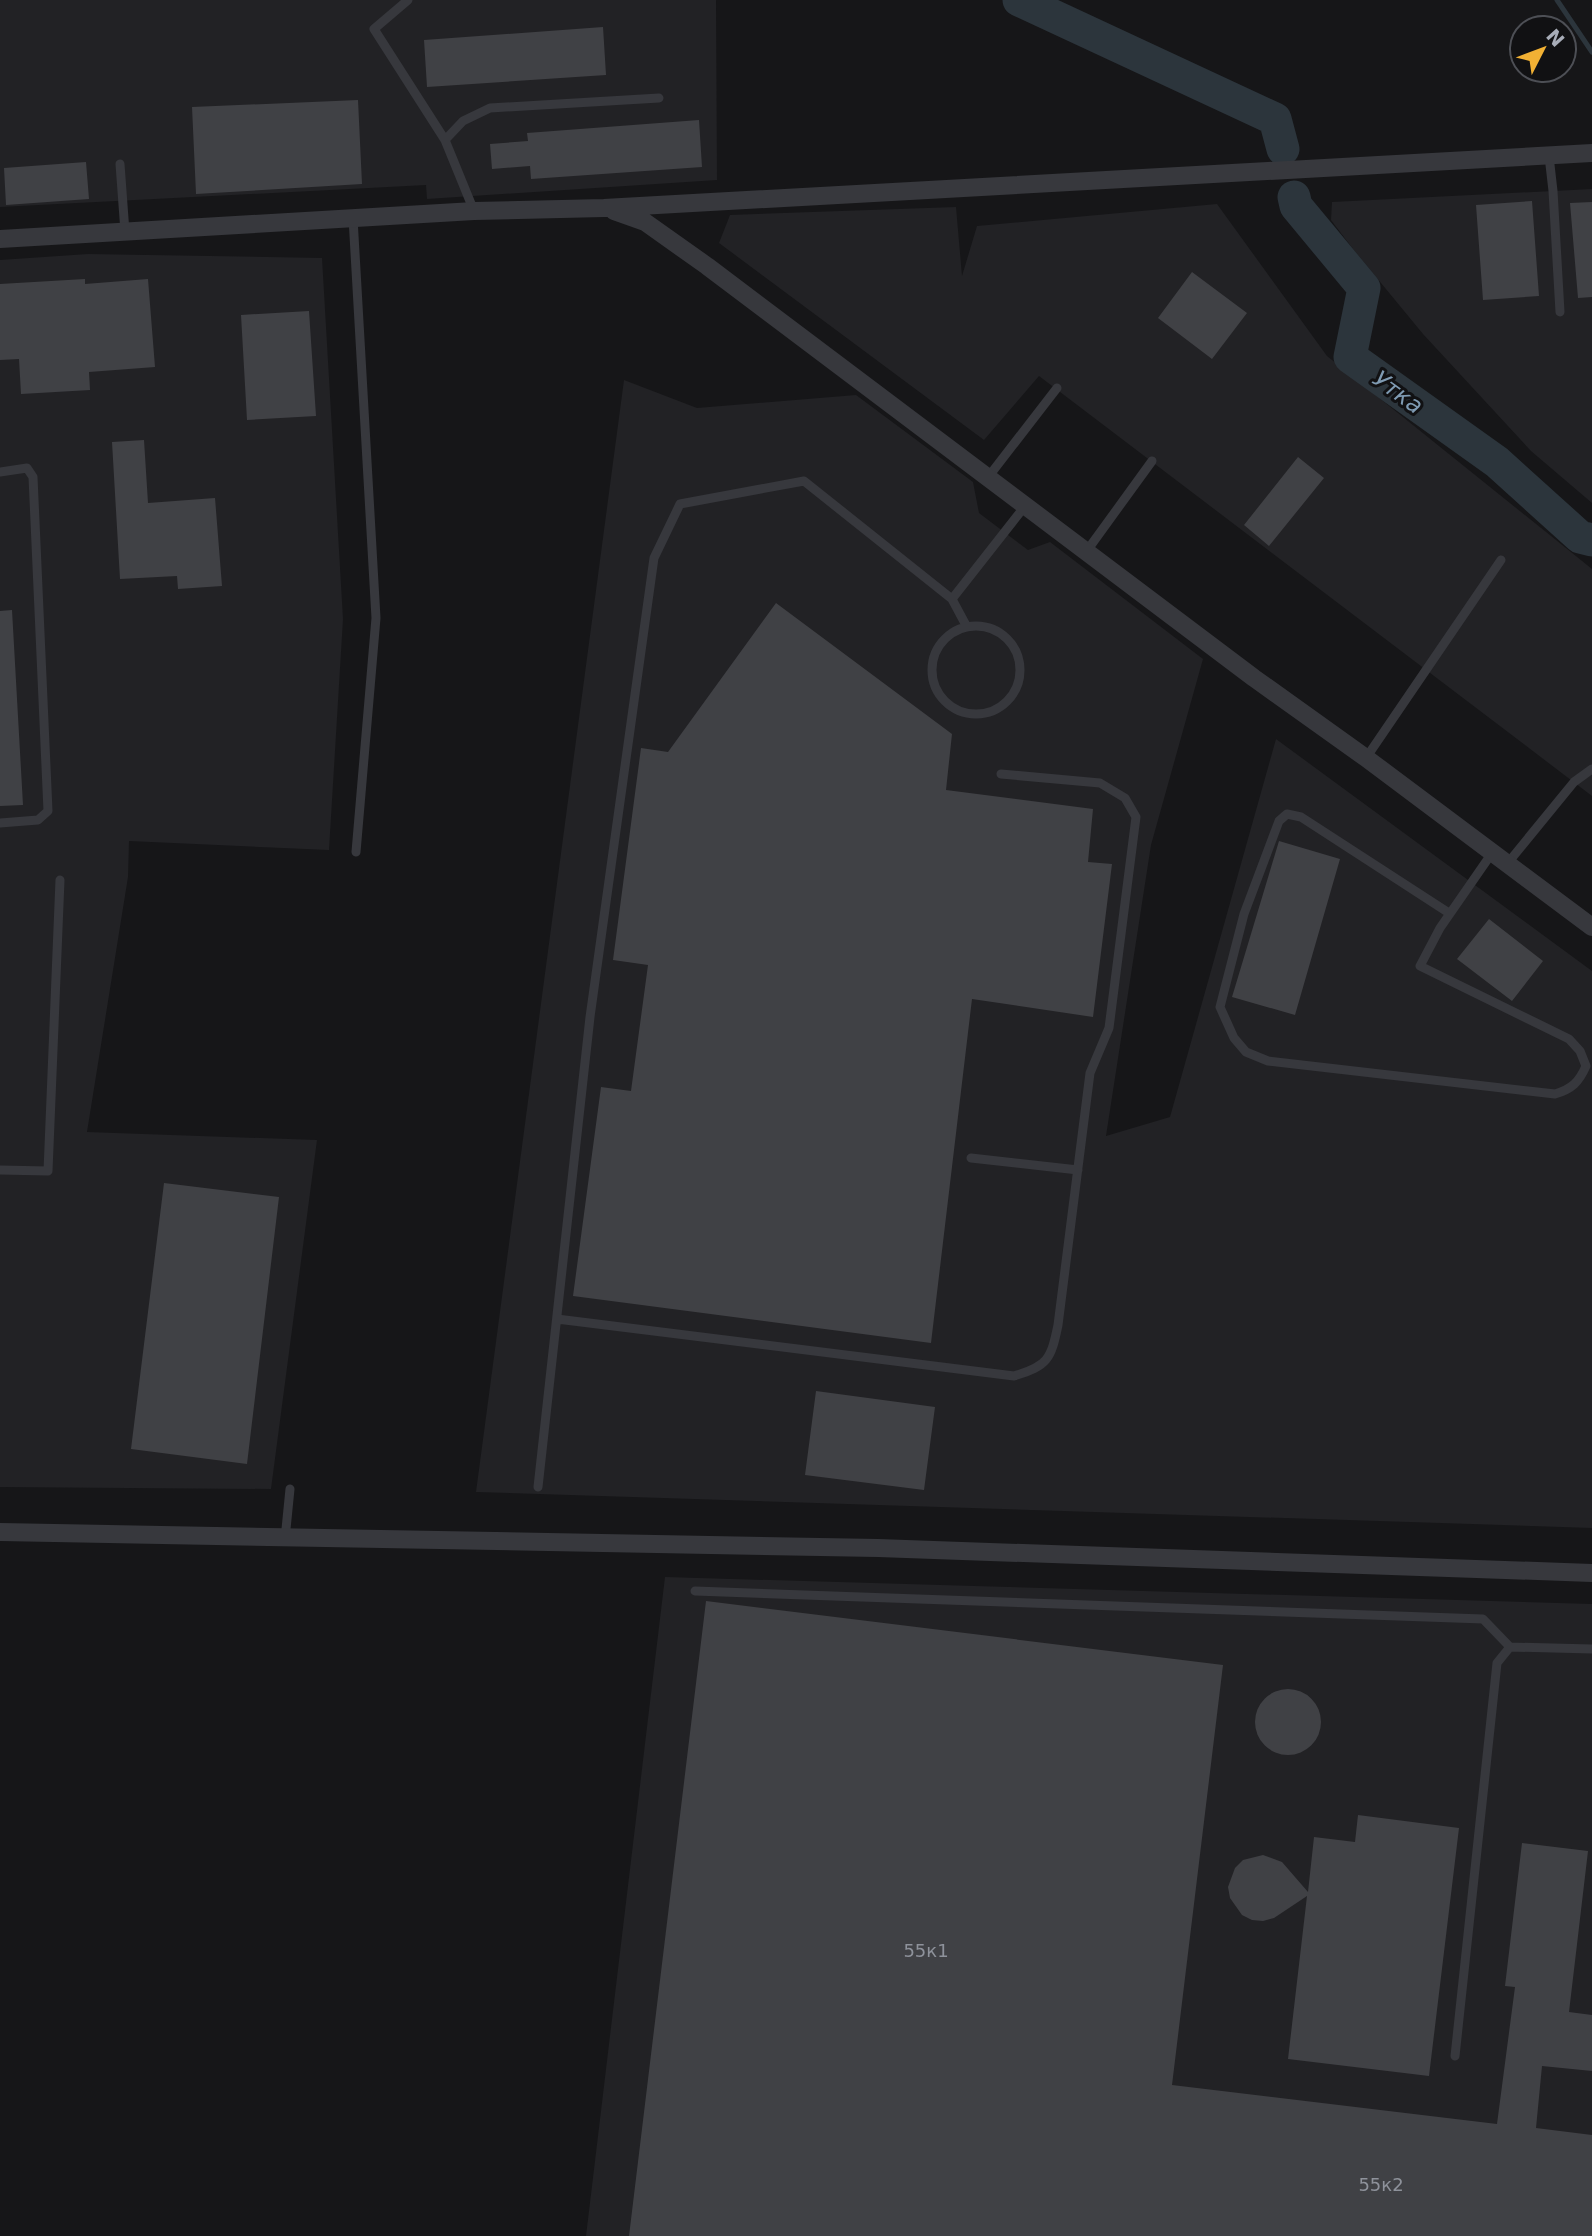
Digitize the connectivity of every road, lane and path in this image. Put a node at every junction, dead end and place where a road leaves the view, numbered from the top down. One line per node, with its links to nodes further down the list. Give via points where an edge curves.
1 (408, 0): 3 (lane, via 374,29)
2 (659, 98): 3 (lane, via 490,108 463,121)
3 (445, 140): 8 (lane)
4 (1592, 153): 5 (street)
5 (1549, 156): 7 (street); 12 (lane)
6 (120, 164): 10 (lane)
7 (604, 208): 8 (street); 16 (street, via 645,222 669,238)
8 (474, 211): 9 (street)
9 (353, 218): 10 (street); 26 (lane, via 376,618)
10 (125, 232): 11 (street)
11 (0, 239)
12 (1560, 312)
13 (1057, 388): 16 (lane)
14 (1152, 461): 18 (lane)
15 (0, 472): 25 (lane, via 27,468 33,477 48,811 38,820)
16 (989, 476): 17 (street)
17 (1025, 506): 18 (street); 20 (lane)
18 (1086, 552): 22 (street)
19 (1501, 560): 22 (lane)
20 (952, 599): 21 (lane); 35 (lane, via 804,481 680,504 654,558 590,1017)
21 (967, 627): 21 (lane, via 982,626 1002,635 1017,652 1021,666 1014,695 991,713 962,713 939,696 933,683 934,654 953,632)
22 (1366, 758): 27 (street)
23 (1592, 769): 28 (lane, via 1574,782)
24 (1001, 775): 34 (lane, via 1100,783 1125,798 1136,817 1109,1028 1090,1073)
25 (0, 823)
26 (356, 852)
27 (1492, 853): 28 (street); 30 (lane)
28 (1507, 864): 31 (street)
29 (60, 880): 33 (lane, via 48,1171)
30 (1450, 914): 30 (lane, via 1420,966 1569,1039 1586,1066 1580,1080 1568,1090 1555,1094 1268,1061 1246,1052 1234,1038 1220,1007 1244,914 1279,821 1287,814 1301,817)
31 (1592, 927)
32 (971, 1158): 34 (lane)
33 (0, 1170)
34 (1077, 1170): 35 (lane, via 1058,1325 1052,1352 1036,1370 1014,1376)
35 (557, 1319): 36 (lane)
36 (538, 1487)
37 (290, 1489): 39 (lane)
38 (0, 1532): 39 (street)
39 (285, 1539): 40 (street, via 878,1548)
40 (1592, 1573)
41 (695, 1591): 42 (lane, via 1483,1619)
42 (1510, 1647): 43 (lane); 44 (lane, via 1497,1662)
43 (1592, 1649)
44 (1455, 2056)

